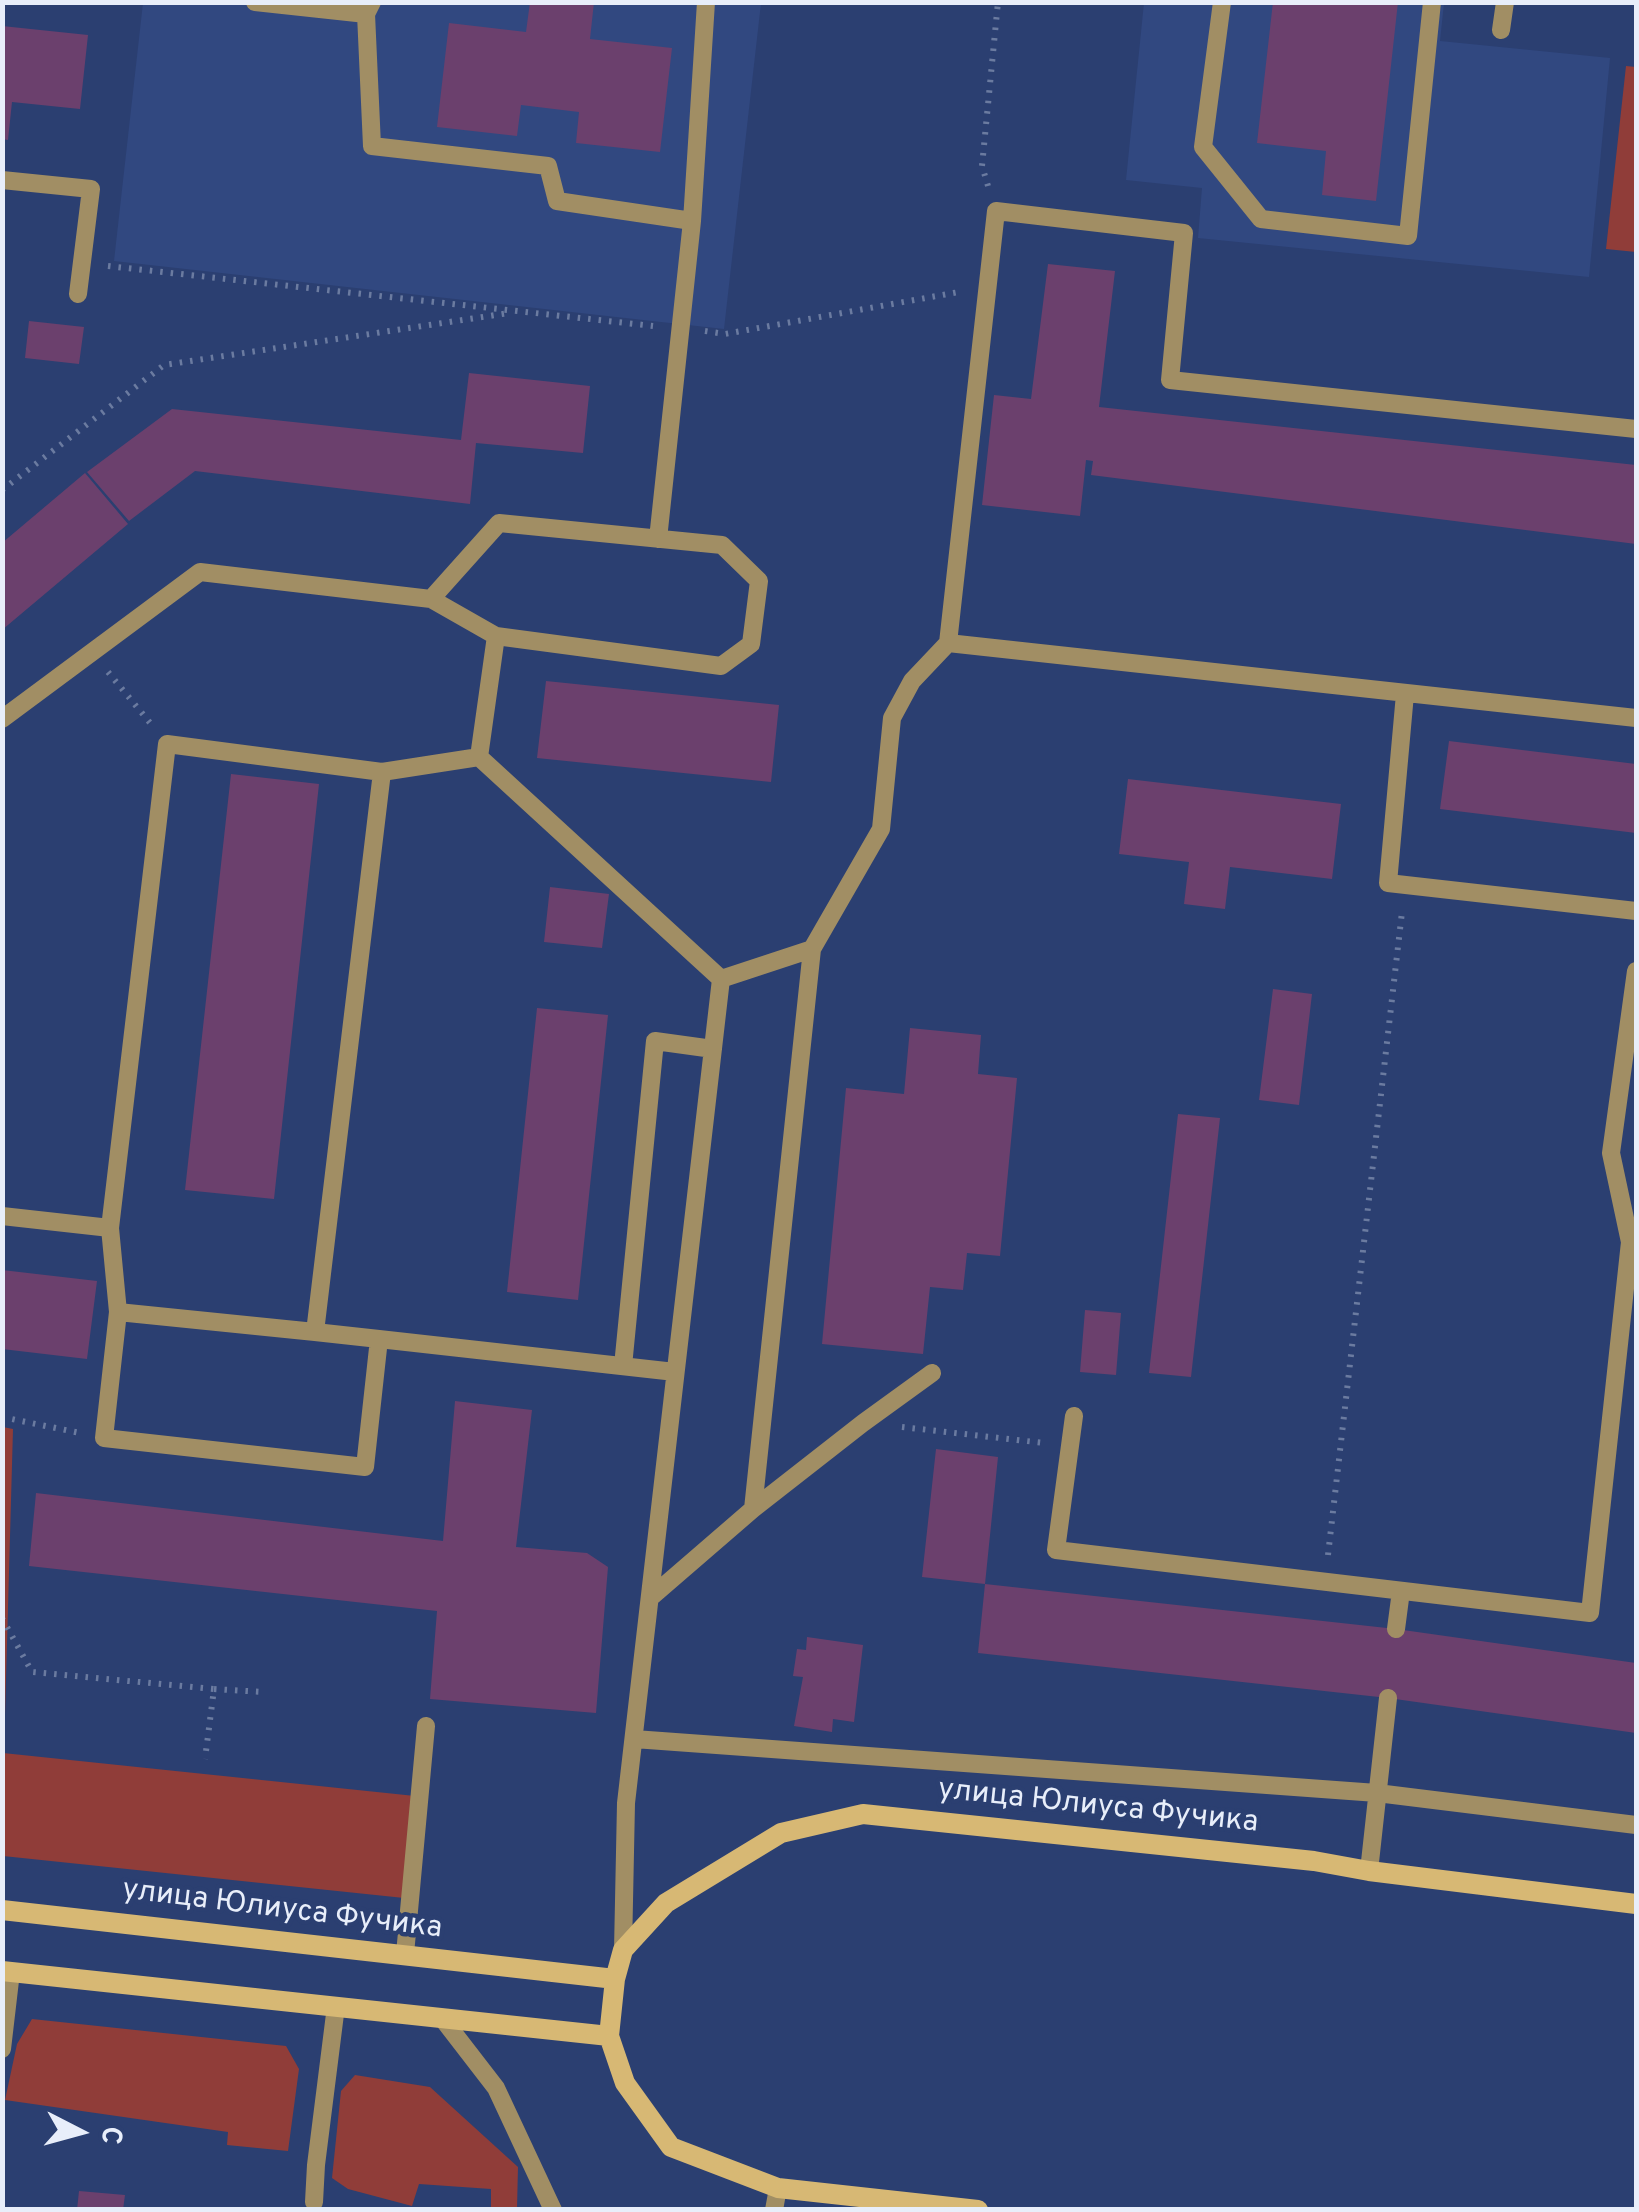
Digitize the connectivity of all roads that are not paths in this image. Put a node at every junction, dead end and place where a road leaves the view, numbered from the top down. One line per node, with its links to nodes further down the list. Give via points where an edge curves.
1 (255, 2): 6 (lane)
2 (706, 2): 9 (lane)
3 (1222, 2): 4 (lane, via 1203,147 1214,161 1261,220 1408,236)
4 (1432, 2)
5 (1504, 2): 7 (lane)
6 (369, 8): 9 (lane, via 372,146 548,166 557,201)
7 (1501, 30)
8 (2, 180): 10 (lane, via 92,189)
9 (692, 221): 12 (lane)
10 (78, 294)
11 (1636, 429): 15 (lane, via 1170,380 1184,233 996,211)
12 (658, 539): 13 (lane, via 499,523); 14 (lane, via 722,546 758,581 751,644 721,666)
13 (431, 599): 14 (lane); 18 (lane, via 200,572)
14 (496, 636): 19 (lane)
15 (948, 644): 16 (lane); 22 (lane, via 912,681 892,718 881,828)
16 (1405, 694): 17 (lane); 21 (lane, via 1388,883)
17 (1636, 718)
18 (2, 720)
19 (479, 757): 20 (lane); 24 (lane)
20 (382, 772): 27 (lane, via 168,744); 29 (lane)
21 (1636, 911)
22 (812, 949): 24 (lane); 35 (lane)
23 (1636, 971): 36 (lane, via 1612,1153 1630,1242 1590,1612)
24 (720, 979): 25 (lane)
25 (713, 1049): 31 (lane, via 655,1041); 32 (lane)
26 (2, 1216): 27 (lane)
27 (110, 1228): 28 (lane)
28 (118, 1312): 29 (lane); 30 (lane, via 104,1438 364,1467)
29 (315, 1332): 30 (lane)
30 (379, 1340): 31 (lane)
31 (623, 1366): 32 (lane)
32 (676, 1372): 37 (lane)
33 (932, 1374): 35 (lane)
34 (1074, 1416): 36 (lane, via 1056,1550)
35 (753, 1509): 37 (lane)
36 (1401, 1591): 38 (lane)
37 (650, 1598): 41 (lane)
38 (1396, 1629)
39 (1388, 1698): 42 (lane)
40 (426, 1726): 48 (lane)
41 (634, 1739): 42 (lane); 47 (lane)
42 (1377, 1793): 43 (lane); 44 (lane)
43 (1636, 1825)
44 (1369, 1871): 45 (main road, улица Юлиуса Фучика); 47 (main road, улица Юлиуса Фучика, via 864,1814 781,1833 666,1902)
45 (1636, 1904)
46 (2, 1910): 48 (main road, улица Юлиуса Фучика)
47 (623, 1950): 50 (main road, улица Юлиуса Фучика)
48 (405, 1954): 50 (main road, улица Юлиуса Фучика)
49 (7, 1971): 51 (main road); 54 (lane)
50 (615, 1979): 53 (main road, улица Юлиуса Фучика)
51 (336, 2006): 52 (main road); 56 (lane)
52 (442, 2018): 53 (main road); 58 (lane, via 496,2088)
53 (609, 2036): 55 (main road, улица Юлиуса Фучика, via 624,2084 672,2147)
54 (2, 2049)
55 (778, 2188): 57 (main road, улица Юлиуса Фучика); 59 (lane)
56 (314, 2202)
57 (953, 2208): 60 (main road, улица Юлиуса Фучика)
58 (553, 2210)
59 (774, 2210)
60 (978, 2210)

